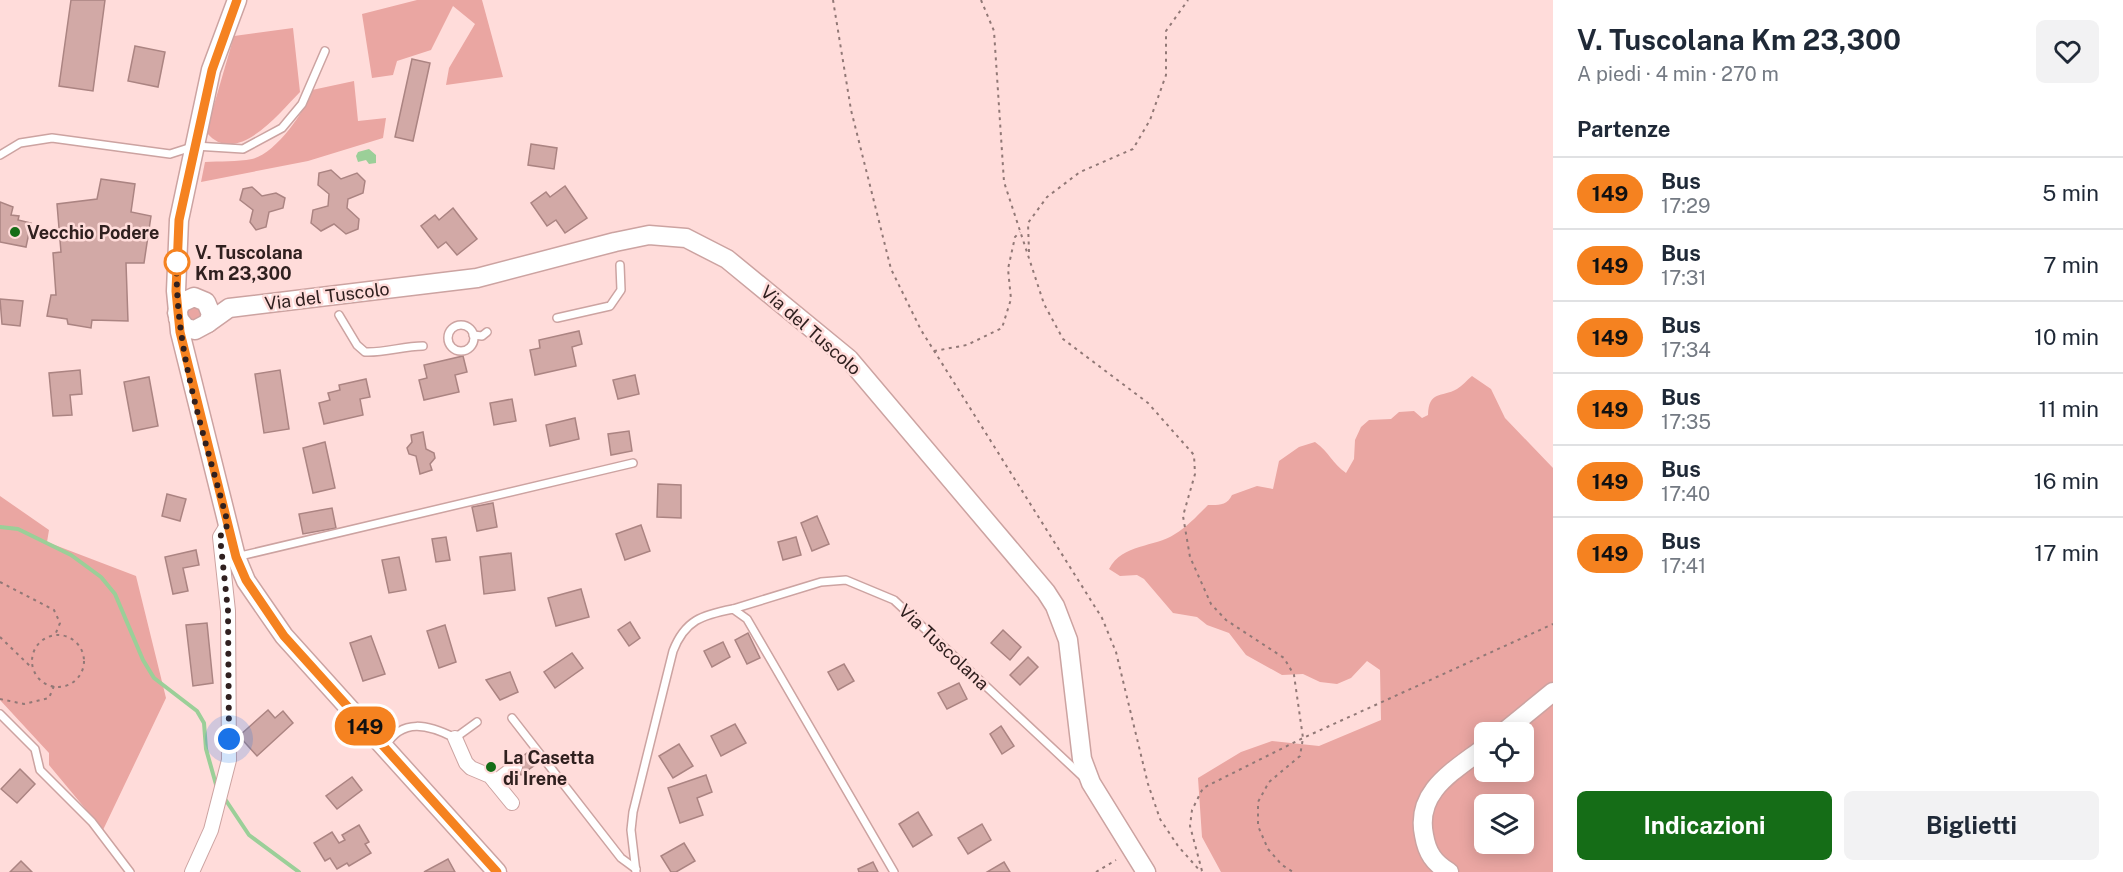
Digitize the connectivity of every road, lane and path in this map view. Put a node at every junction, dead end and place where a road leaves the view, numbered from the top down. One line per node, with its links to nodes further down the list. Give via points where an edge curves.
1 (237, 0): 6 (street, via 212,70)
2 (833, 0): 21 (path, via 851,110 891,269)
3 (981, 0): 8 (path, via 994,31 1004,182)
4 (1188, 0): 9 (path, via 1166,31 1166,75 1133,149 1080,172 1047,196 1028,224)
5 (325, 51): 6 (lane, via 302,104 282,128 243,149)
6 (195, 146): 7 (lane, via 170,154 52,138 20,143); 11 (street, via 179,220)
7 (0, 155)
8 (1020, 231): 9 (path); 21 (path, via 1008,269 1011,299 1002,328 967,345)
9 (1029, 257): 40 (path, via 1044,304 1063,339 1148,403 1194,456 1195,474 1183,516 1190,557 1211,604 1226,620 1284,658 1294,675)
10 (620, 265): 16 (lane, via 621,290 610,306)
11 (176, 275): 12 (street, via 181,284); 14 (street)
12 (202, 298): 13 (street); 14 (street, via 185,299); 17 (street, via 210,308)
13 (229, 308): 17 (street); 45 (street, Via del Tuscolo, via 477,278 649,235 686,238 709,248 849,359 1046,592 1068,640 1082,759)
14 (177, 315): 17 (street, via 181,325 190,330); 22 (street)
15 (339, 315): 20 (lane, via 365,352)
16 (558, 318)
17 (206, 325): 22 (street, via 192,340)
18 (487, 332): 19 (lane)
19 (473, 335)
20 (423, 346)
21 (934, 351): 55 (path, via 1102,618 1116,652 1160,819)
22 (186, 358): 24 (street)
23 (633, 463): 25 (lane)
24 (228, 524): 25 (street); 50 (street, via 220,537 228,611 229,760 211,830)
25 (236, 557): 41 (street, via 246,580 284,636)
26 (0, 582): 29 (path, via 54,610 60,622)
27 (733, 609): 45 (lane, Via Tuscolana, via 821,582 846,580 894,600); 48 (lane, Via Tuscolana, via 689,624 673,651 633,812); 52 (lane, via 747,619)
28 (1553, 624): 40 (path)
29 (55, 635): 31 (path, via 36,647); 32 (path, via 72,639 84,661 71,683)
30 (0, 637): 31 (path)
31 (33, 669): 32 (path, via 41,681)
32 (54, 686): 34 (path, via 49,698 24,704)
33 (1553, 692): 38 (street)
34 (0, 699)
35 (0, 714): 49 (lane, via 35,749 40,770 92,822)
36 (512, 718): 48 (lane, Via Tuscolana, via 621,858)
37 (477, 722): 39 (lane)
38 (1516, 722)
39 (455, 738): 41 (lane, via 419,724 391,735); 44 (street, via 466,763)
40 (1303, 738): 55 (path, via 1203,788 1192,810 1190,826); 56 (path, via 1300,756 1269,782 1258,802 1258,826 1268,849)
41 (385, 747): 51 (street)
42 (1474, 756): 57 (street, via 1432,790 1422,815 1429,853)
43 (515, 767): 44 (street)
44 (495, 782): 46 (street)
45 (1091, 783): 54 (street, Via del Tuscolo)
46 (512, 803)
47 (1116, 860): 53 (path)
48 (636, 871)
49 (130, 872)
50 (192, 872)
51 (497, 872)
52 (894, 872)
53 (1096, 872)
54 (1146, 872)
55 (1202, 872)
56 (1293, 872)
57 (1449, 872)

